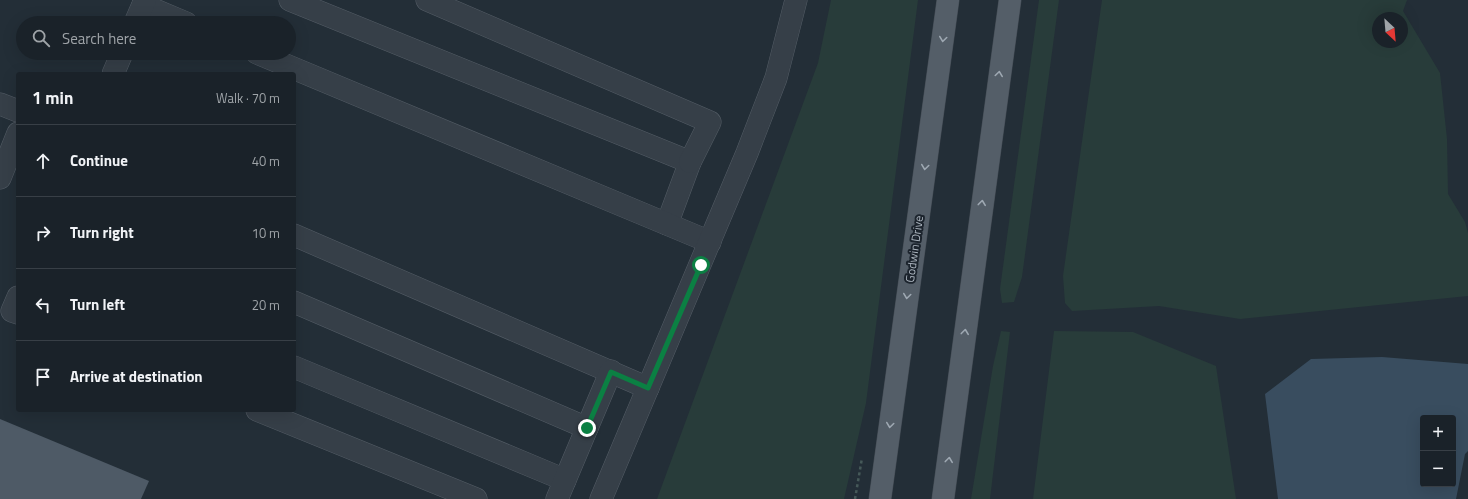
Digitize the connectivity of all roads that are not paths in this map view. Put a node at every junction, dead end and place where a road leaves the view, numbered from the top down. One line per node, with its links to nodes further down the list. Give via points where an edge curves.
1 (290, 0): 14 (lane)
2 (427, 0): 14 (lane, via 710,122)
3 (796, 0): 18 (lane, via 776,78)
4 (948, 0): 28 (main road, Godwin Drive, one-way to 28)
5 (1010, 0): 29 (main road, one-way to 5)
6 (141, 9): 7 (lane)
7 (164, 16)
8 (119, 60): 10 (lane)
9 (274, 60): 16 (lane)
10 (114, 72)
11 (0, 104): 12 (lane)
12 (16, 111)
13 (16, 138): 15 (lane)
14 (690, 162): 16 (lane)
15 (0, 178)
16 (667, 224): 18 (lane)
17 (296, 236): 21 (lane)
18 (710, 242): 22 (lane)
19 (296, 303): 24 (lane)
20 (296, 368): 25 (lane)
21 (611, 372): 22 (lane); 24 (lane)
22 (648, 388): 27 (lane)
23 (262, 412): 26 (lane)
24 (587, 428): 25 (lane)
25 (561, 490)
26 (476, 499)
27 (601, 499)
28 (880, 499)
29 (943, 499)

